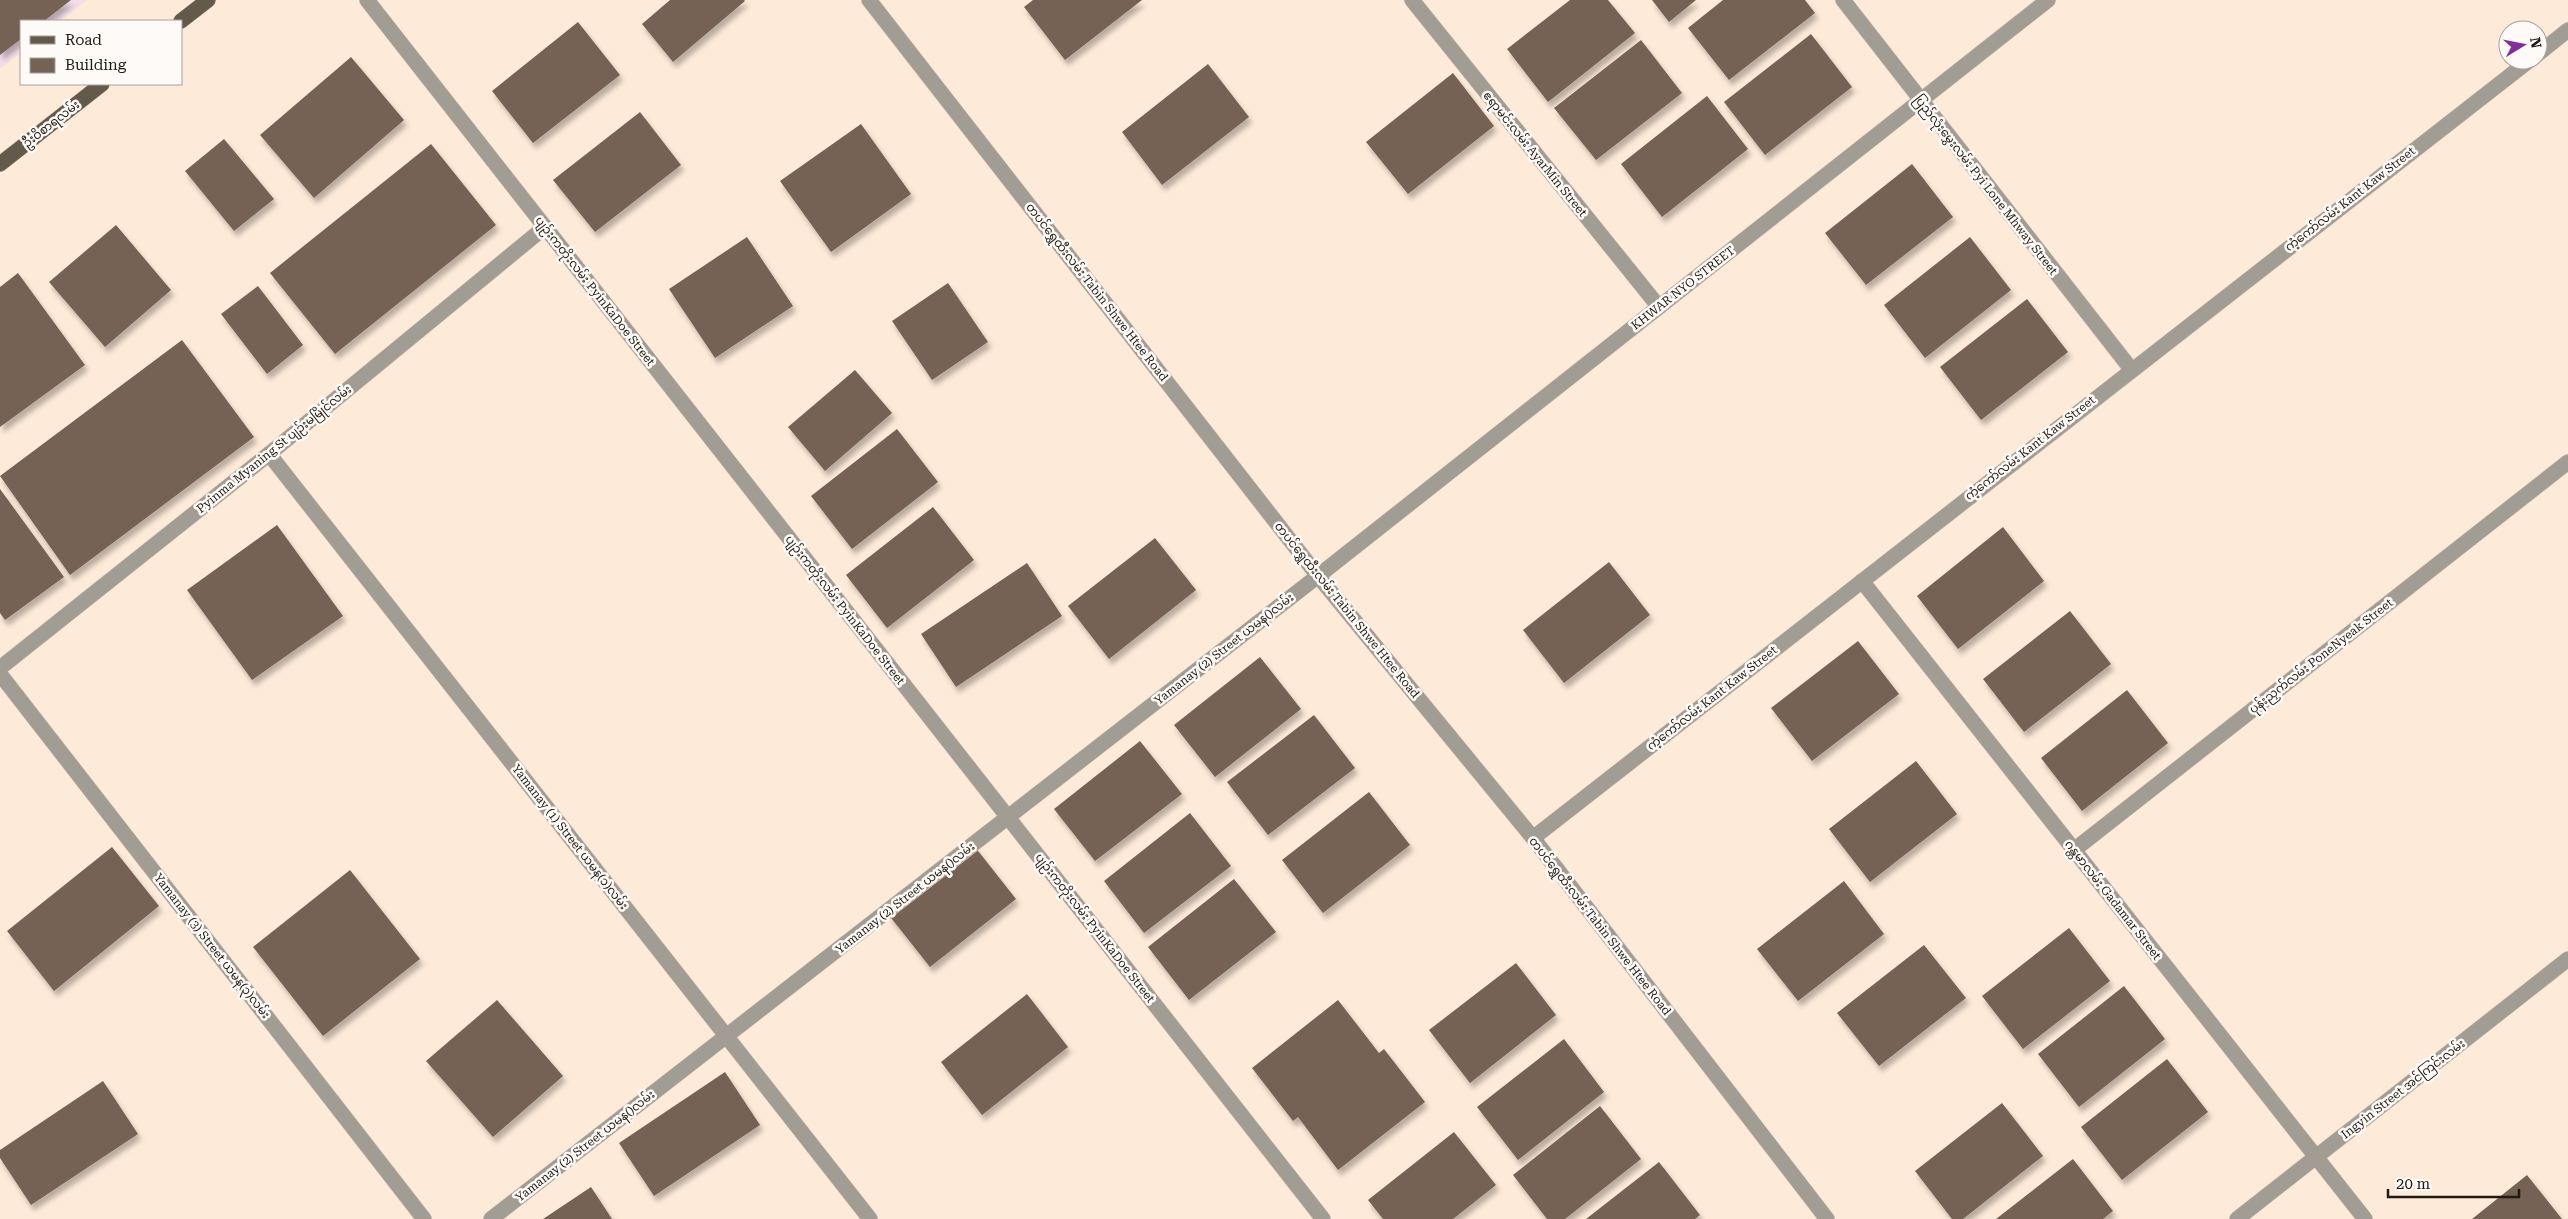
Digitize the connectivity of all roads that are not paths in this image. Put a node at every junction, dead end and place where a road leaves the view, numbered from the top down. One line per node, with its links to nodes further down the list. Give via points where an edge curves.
1 (208, 0): 7 (main road)
2 (367, 0): 14 (street, ပျဉ်းကတိုးလမ်း PyinKaDoe Street)
3 (869, 0): 19 (street, တပင်ရွှေထီးလမ်း Tabin Shwe Htee Road)
4 (1412, 0): 15 (street, ဧရာမင်းလမ်း AyarMin Street)
5 (1842, 0): 12 (street, ပြည်လုံးမွှေးလမ်း Pyi Lone Mhway Street)
6 (2048, 0): 12 (street, KHWAR NYO STREET)
7 (182, 20)
8 (2565, 38): 9 (street)
9 (2548, 48)
10 (2517, 70): 16 (street, ကံ့ကော်လမ်း Kant Kaw Street)
11 (101, 85): 13 (main road, ဦးဝိစာရလမ်း)
12 (1920, 100): 15 (street, KHWAR NYO STREET); 16 (street, ပြည်လုံးမွှေးလမ်း Pyi Lone Mhway Street)
13 (0, 164)
14 (545, 227): 17 (street, Pyinma Myaning St ပျဉ်းမမြိုင်လမ်း); 23 (street, ပျဉ်းကတိုးလမ်း PyinKaDoe Street)
15 (1659, 307): 19 (street, KHWAR NYO STREET)
16 (2131, 369): 20 (street, ကံ့ကော်လမ်း Kant Kaw Street)
17 (269, 454): 21 (street, Pyinma Myaning St ပျဉ်းမမြိုင်လမ်း); 27 (street, Yamanay (1) Street ယမန(၁)လမ်း)
18 (2568, 462): 25 (street, ပုန်းညှက်လမ်း PoneNyeak Street)
19 (1318, 576): 23 (street, Yamanay (2) Street ယမန()လမ်း); 24 (street, တပင်ရွှေထီးလမ်း Tabin Shwe Htee Road)
20 (1862, 581): 24 (street, ကံ့ကော်လမ်း Kant Kaw Street); 25 (street, ဂန္တမာလမ်း Gadamar Street)
21 (0, 668)
22 (0, 674): 29 (street, Yamanay (3) Street ယမန(၃)လမ်း)
23 (1008, 817): 27 (street, Yamanay (2) Street ယမန()လမ်း); 32 (street, ပျဉ်းကတိုးလမ်း PyinKaDoe Street)
24 (1532, 838): 33 (street, တပင်ရွှေထီးလမ်း Tabin Shwe Htee Road)
25 (2074, 850): 28 (street, ဂန္တမာလမ်း Gadamar Street)
26 (2568, 959): 28 (street, Ingyin Street အင်ကြင်းလမ်း)
27 (726, 1036): 30 (street, Yamanay (2) Street ယမန()လမ်း); 31 (street, Yamanay (1) Street ယမန(၁)လမ်း)
28 (2316, 1157): 34 (street, Ingyin Street အင်ကြင်းလမ်း); 35 (street, ဂန္တမာလမ်း Gadamar Street)
29 (424, 1219)
30 (491, 1219)
31 (870, 1219)
32 (1323, 1219)
33 (1827, 1219)
34 (2237, 1219)
35 (2365, 1219)

